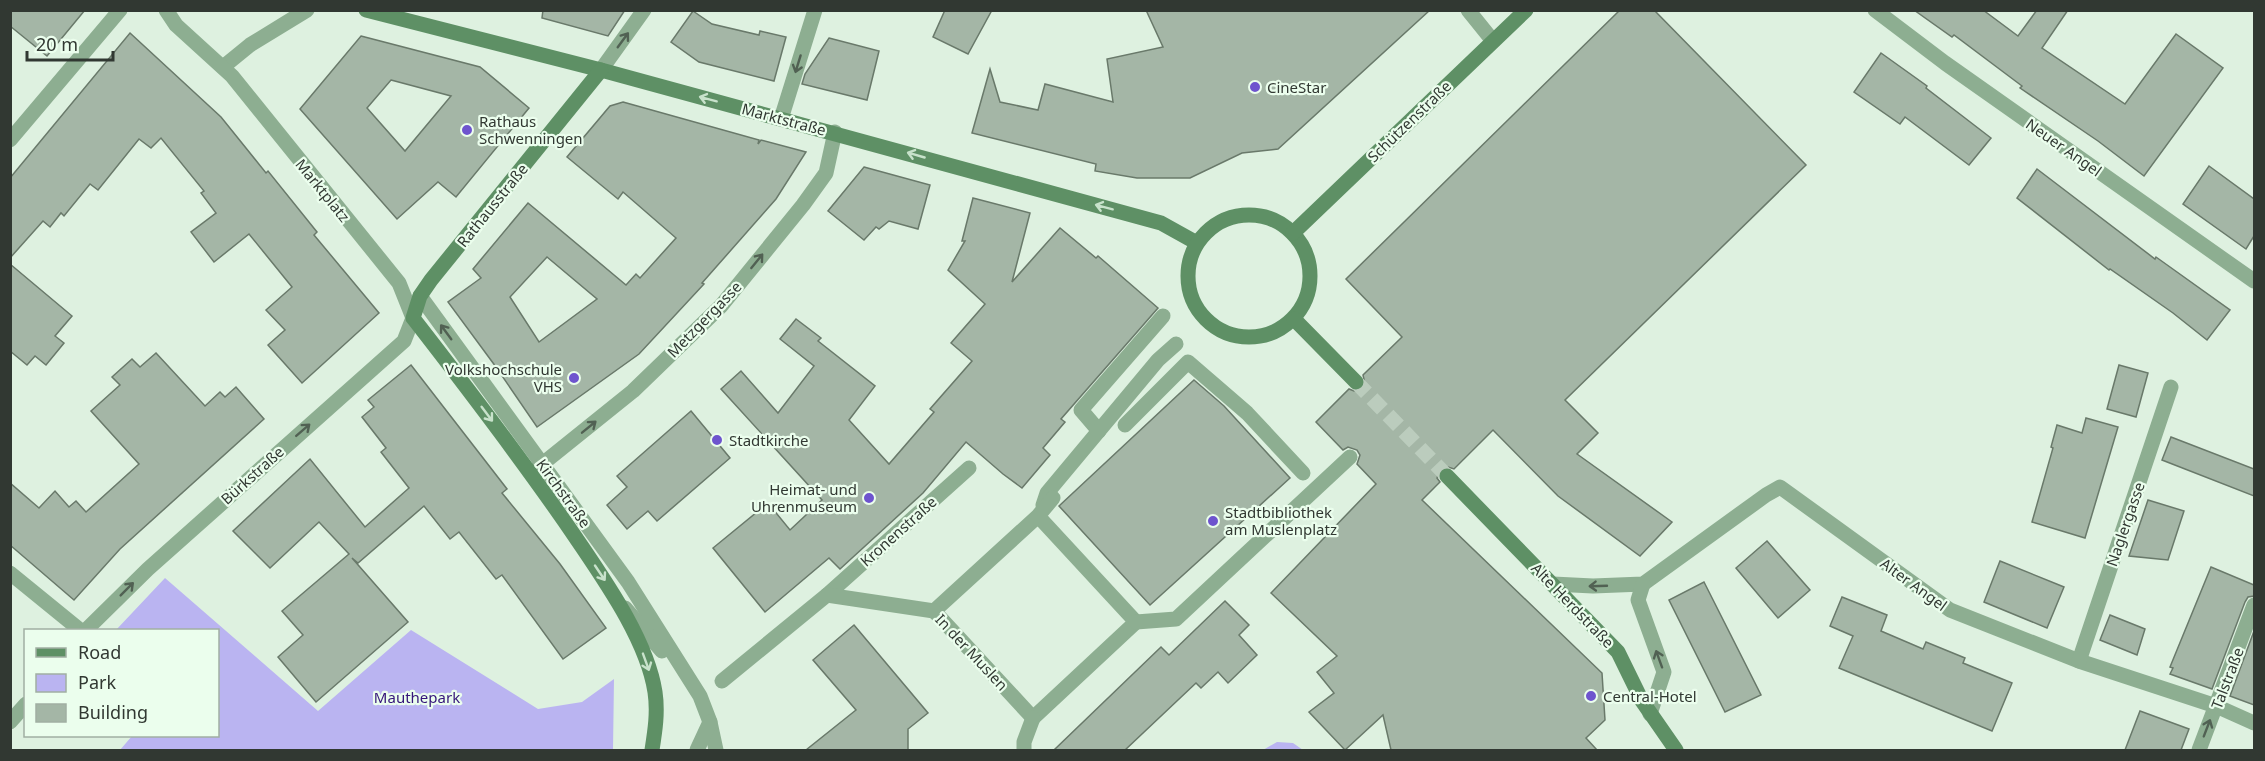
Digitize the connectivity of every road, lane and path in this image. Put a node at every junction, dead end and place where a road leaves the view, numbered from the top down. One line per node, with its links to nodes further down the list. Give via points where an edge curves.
1 (120, 10): 15 (street)
2 (166, 10): 11 (street, Marktplatz, via 176,25)
3 (307, 10): 11 (street, via 250,45)
4 (366, 10): 12 (main road, Marktstraße)
5 (644, 10): 12 (street, Rathausstraße, one-way to 5)
6 (815, 10): 13 (street, one-way to 13)
7 (1468, 10): 10 (street)
8 (1526, 10): 10 (main road, Schützenstraße)
9 (1875, 10): 18 (street, Neuer Angel)
10 (1493, 40): 16 (main road, Schützenstraße)
11 (223, 68): 21 (street, Marktplatz, via 399,283)
12 (601, 70): 13 (main road, Marktstraße, one-way to 12); 19 (main road, Rathausstraße)
13 (781, 118): 14 (main road, Marktstraße)
14 (835, 132): 17 (main road, Marktstraße, one-way to 14, via 1161,222); 29 (street, Metzgergasse, one-way to 14, via 633,390 721,306 826,173)
15 (10, 140)
16 (1293, 233): 17 (main road, via 1275,220 1254,215 1232,217 1212,226); 22 (main road, via 1310,266 1310,285)
17 (1197, 243): 22 (main road, via 1188,264 1187,287 1195,308 1210,325 1230,336 1253,338 1275,332)
18 (2254, 281)
19 (420, 296): 21 (main road, Rathausstraße); 29 (street, Kirchstraße, one-way to 19)
20 (1163, 316): 27 (street, via 1081,410)
21 (413, 318): 29 (main road, Kirchstraße, one-way to 29); 44 (street, Bürkstraße, one-way to 21, via 148,569 404,340)
22 (1294, 319): 24 (main road)
23 (1176, 344): 27 (street, In der Muslen)
24 (1356, 382)
25 (2171, 387): 45 (street, Naglergasse)
26 (1125, 425): 31 (street, via 1188,362 1246,413)
27 (1099, 431): 34 (street, In der Muslen, via 1047,493)
28 (1350, 457): 42 (street, via 1176,619)
29 (537, 468): 39 (main road, Kirchstraße, one-way to 39); 47 (street, Kirchstraße, via 628,582)
30 (969, 468): 38 (street, Kronenstraße)
31 (1303, 473)
32 (1447, 476): 36 (main road, Alte Herdstraße)
33 (1053, 498): 34 (street, In der Muslen)
34 (1038, 516): 41 (street, In der Muslen); 42 (street)
35 (10, 573): 43 (street)
36 (1553, 584): 37 (street, one-way to 36); 50 (main road, Alte Herdstraße, via 1618,652)
37 (1643, 584): 45 (street, Alter Angel, via 1780,487 1950,610); 50 (street, one-way to 37, via 1664,672 1638,600)
38 (827, 595): 41 (street); 46 (street, Kronenstraße)
39 (616, 596): 47 (street, Kirchstraße); 55 (main road, Kirchstraße, one-way to 55, via 646,659 655,691 657,720)
40 (2254, 604): 49 (street, Talstraße)
41 (934, 610): 51 (street, In der Muslen)
42 (1136, 622): 51 (street)
43 (79, 629)
44 (87, 629)
45 (2079, 661): 49 (street, Alter Angel)
46 (722, 681)
47 (700, 696): 53 (street, Kirchstraße)
48 (24, 706): 52 (street)
49 (2216, 706): 54 (street, Alter Angel); 60 (street, Talstraße, one-way to 49)
50 (1650, 714): 59 (main road, Alte Herdstraße)
51 (1033, 718): 58 (street)
52 (10, 722)
53 (710, 723): 56 (street); 57 (street)
54 (2254, 723)
55 (652, 750)
56 (697, 750)
57 (716, 750)
58 (1024, 750)
59 (1676, 750)
60 (2199, 750)

